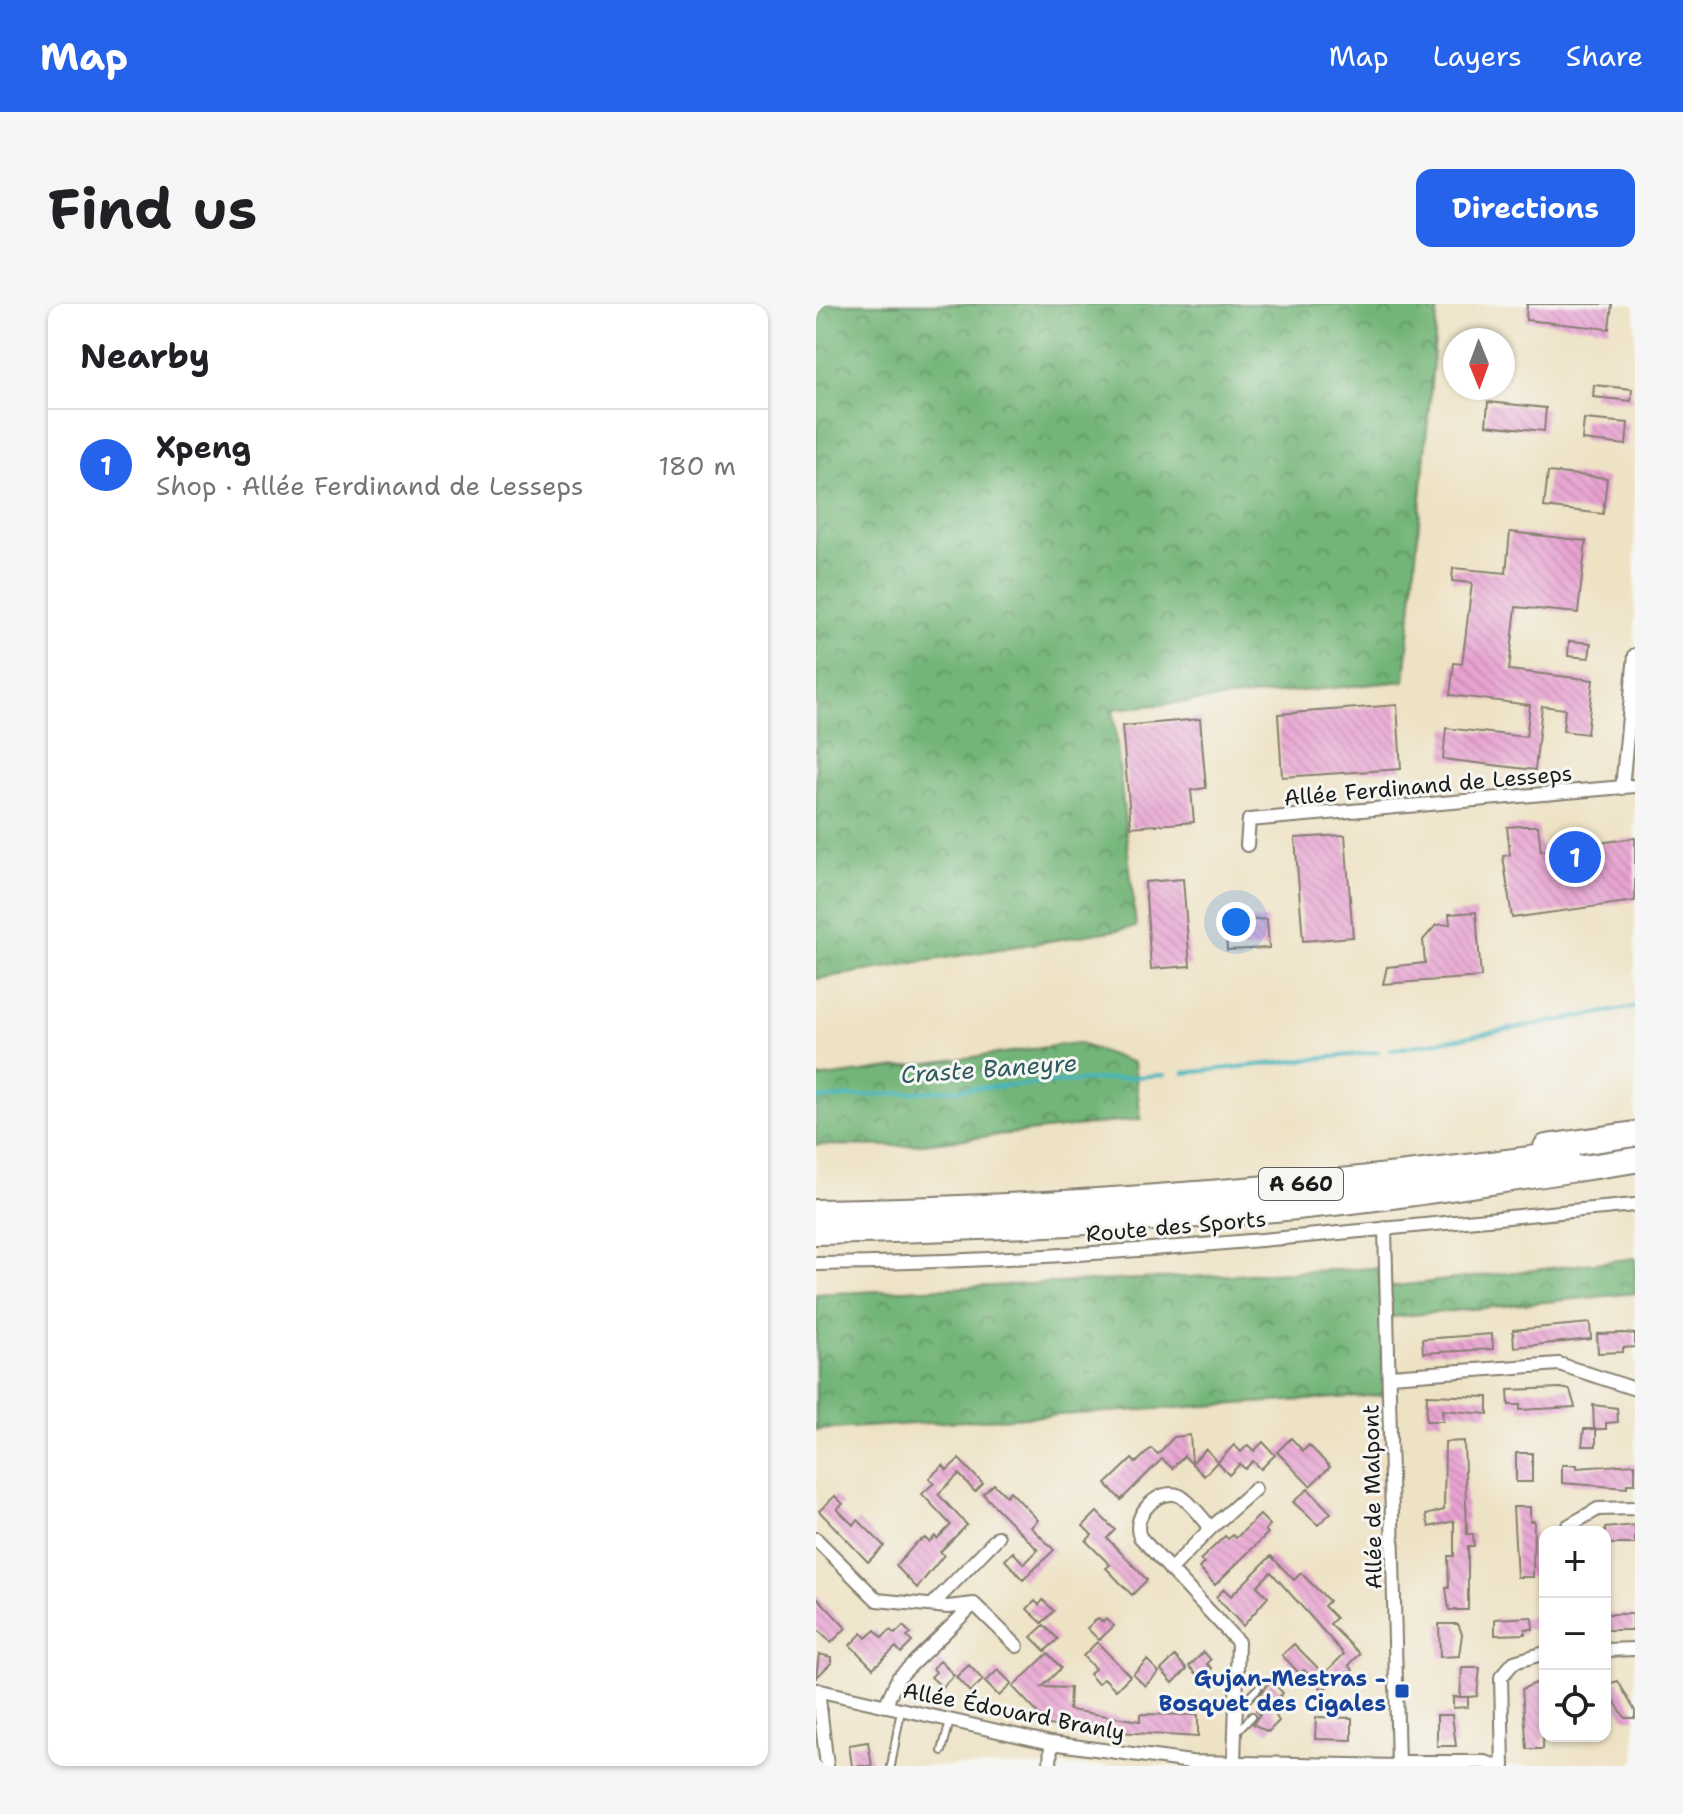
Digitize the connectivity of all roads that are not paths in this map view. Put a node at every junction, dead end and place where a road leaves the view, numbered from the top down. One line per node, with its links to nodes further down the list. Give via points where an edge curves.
1 (1635, 655): 2 (street)
2 (1628, 787): 3 (street, Allée Ferdinand de Lesseps, via 1249,820)
3 (1247, 845)
4 (1635, 1134): 8 (highway)
5 (1635, 1144): 8 (highway, A 660)
6 (1635, 1160): 9 (highway, A 660)
7 (1635, 1174): 9 (highway)
8 (1257, 1189): 11 (highway, A 660, via 965,1210)
9 (1395, 1196): 13 (highway, A 660, via 970,1229)
10 (1635, 1205): 12 (street, Route des Sports)
11 (816, 1212)
12 (1385, 1228): 14 (street, Route des Sports, via 1030,1258); 15 (street, Allée de Malpont)
13 (816, 1232)
14 (816, 1264)
15 (1390, 1376): 16 (street, via 1559,1364); 47 (street, Allée de Malpont)
16 (1635, 1389)
17 (1255, 1489): 20 (street)
18 (1635, 1508): 19 (street, via 1598,1509)
19 (1568, 1526)
20 (1211, 1528): 23 (street); 23 (street, via 1181,1496 1171,1494 1161,1496 1137,1518 1140,1537)
21 (998, 1537): 25 (street)
22 (816, 1539): 25 (street, via 877,1600)
23 (1170, 1570): 34 (street, via 1238,1642)
24 (974, 1604): 25 (street); 26 (street); 32 (street, via 898,1678)
25 (932, 1605)
26 (1017, 1646)
27 (1635, 1649): 28 (street)
28 (1611, 1650)
29 (1539, 1655): 48 (street, via 1514,1662 1501,1677)
30 (1258, 1688): 34 (lane)
31 (817, 1690): 32 (street, Allée Édouard Branly); 44 (street)
32 (885, 1706): 33 (street, Allée Édouard Branly)
33 (901, 1710): 36 (street, Allée Édouard Branly); 45 (lane)
34 (1235, 1710): 37 (street)
35 (1252, 1716): 37 (lane)
36 (950, 1721): 38 (street, Allée Édouard Branly); 39 (lane)
37 (1234, 1735): 41 (street)
38 (1051, 1743): 40 (street, Allée Édouard Branly); 46 (street)
39 (942, 1751)
40 (1142, 1761): 41 (street, Allée Édouard Branly)
41 (1234, 1764): 42 (street, Allée Édouard Branly)
42 (1277, 1765): 43 (street, Allée Édouard Branly)
43 (1350, 1765): 47 (street, Allée Édouard Branly)
44 (827, 1766)
45 (891, 1766)
46 (1050, 1766)
47 (1398, 1766): 48 (street, Allée Édouard Branly)
48 (1500, 1766)

